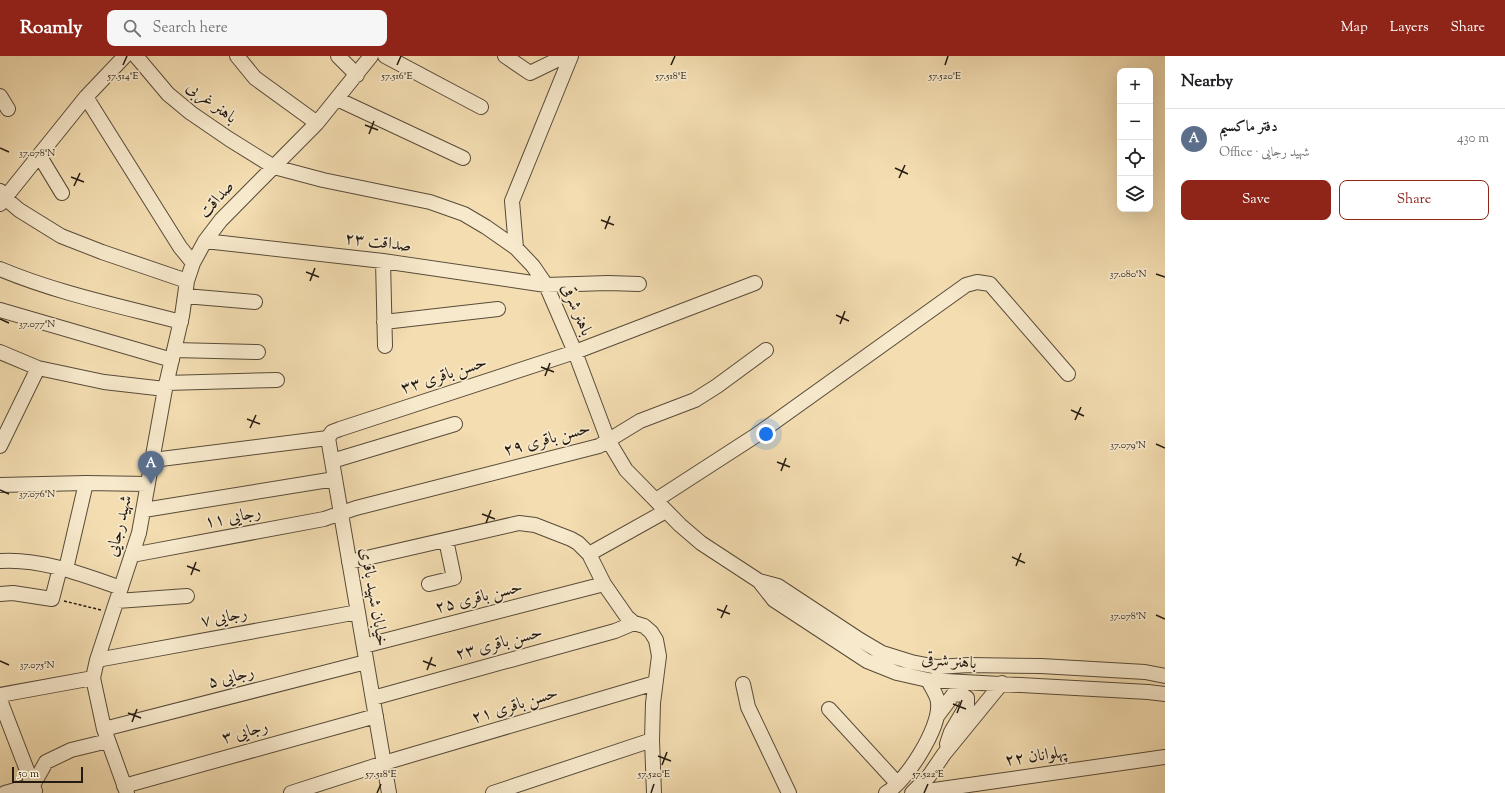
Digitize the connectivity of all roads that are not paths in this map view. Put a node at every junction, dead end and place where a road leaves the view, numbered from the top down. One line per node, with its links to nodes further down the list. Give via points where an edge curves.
1 (125, 56): 12 (street)
2 (136, 56): 19 (street, باهنر غربی, via 168,94 191,113)
3 (237, 56): 16 (street, via 255,78)
4 (338, 56): 10 (street)
5 (371, 56): 10 (street, صداقت)
6 (385, 56): 14 (street)
7 (505, 56): 8 (street, via 530,73)
8 (565, 56)
9 (571, 56): 23 (street, via 512,201)
10 (357, 75): 13 (street, صداقت)
11 (0, 96): 15 (street)
12 (86, 96): 17 (street); 25 (street, via 180,247)
13 (337, 99): 16 (street, صداقت); 18 (street)
14 (481, 107)
15 (8, 109)
16 (317, 123): 19 (street, صداقت)
17 (39, 155): 20 (street); 21 (street)
18 (463, 158)
19 (274, 166): 22 (street, صداقت, via 221,220); 23 (street, باهنر شرقی, via 323,180 430,202 470,218)
20 (62, 193)
21 (2, 198): 27 (street, via 61,236)
22 (205, 242): 24 (street, صداقت ۲۳); 25 (street, صداقت)
23 (516, 248): 30 (street, باهنر شرقی)
24 (383, 261): 30 (street, صداقت ۲۳); 36 (street)
25 (193, 263): 27 (street, شهید رجایی)
26 (0, 269): 35 (street, via 68,292)
27 (187, 281): 31 (street, شهید رجایی)
28 (755, 283): 41 (street, حسن باقری ۳۳)
29 (639, 284): 30 (street, صداقت ۲۳)
30 (546, 285): 41 (street, باهنر شرقی)
31 (185, 296): 32 (street); 35 (street, شهید رجایی)
32 (255, 302)
33 (498, 309): 36 (street)
34 (0, 310): 42 (street)
35 (181, 322): 42 (street, شهید رجایی)
36 (384, 322): 37 (street)
37 (385, 346)
38 (766, 350): 49 (street, حسن باقری ۲۹, via 695,400 640,421)
39 (0, 352): 43 (street)
40 (258, 352): 42 (street)
41 (575, 352): 48 (street, حسن باقری ۳۳, via 340,429 332,432); 49 (street, باهنر شرقی)
42 (173, 355): 46 (street, شهید رجایی)
43 (38, 368): 46 (street, via 104,382); 50 (street)
44 (1068, 374): 57 (street, via 990,284 977,282 966,285 755,436)
45 (277, 380): 46 (street)
46 (166, 386): 51 (street, شهید رجایی)
47 (455, 424): 52 (street)
48 (328, 438): 51 (street); 52 (street, خیابان شهید باقری)
49 (608, 440): 57 (street, باهنر شرقی, via 626,470); 60 (street, حسن باقری ۲۹, via 599,446)
50 (0, 446)
51 (153, 460): 55 (street, شهید رجایی)
52 (332, 461): 53 (street, خیابان شهید باقری)
53 (335, 479): 58 (street); 60 (street, خیابان شهید باقری)
54 (86, 483): 55 (street); 56 (street); 66 (street)
55 (148, 484): 58 (street, شهید رجایی)
56 (0, 485)
57 (656, 500): 59 (street, باهنر شرقی)
58 (144, 510): 63 (street, شهید رجایی)
59 (666, 511): 62 (street); 67 (street, باهنر شرقی, via 701,543)
60 (341, 514): 63 (street, رجایی ۱۱); 65 (street, خیابان شهید باقری)
61 (446, 540): 62 (street, via 527,523 570,539); 65 (street); 68 (street, via 454,578)
62 (589, 554): 69 (street)
63 (132, 555): 72 (street, شهید رجایی)
64 (0, 561): 66 (street, via 19,561)
65 (349, 562): 73 (street, خیابان شهید باقری)
66 (63, 569): 70 (street, via 52,599 13,593); 72 (street)
67 (759, 580): 79 (street, باهنر شرقی, via 778,586 882,653 911,662 937,667 1033,666); 82 (street, باهنر شرقی, via 774,600 867,661 897,673)
68 (429, 584)
69 (604, 584): 74 (street, via 627,617); 75 (street, حسن باقری ۲۵)
70 (0, 594)
71 (187, 596): 72 (street)
72 (117, 600): 76 (street, شهید رجایی)
73 (358, 612): 75 (street, خیابان شهید باقری); 76 (street, رجایی ۷)
74 (634, 622): 83 (street, via 644,626 656,640 659,656); 88 (street, حسن باقری ۲۳, via 614,631)
75 (364, 646): 77 (street, خیابان شهید باقری)
76 (97, 660): 81 (street, شهید رجایی)
77 (366, 662): 88 (street, خیابان شهید باقری); 93 (street, رجایی ۵)
78 (1165, 666): 79 (street)
79 (1135, 671): 80 (street, باهنر شرقی)
80 (1165, 676)
81 (92, 678): 87 (street); 93 (street, شهید رجایی)
82 (928, 680): 84 (street, باهنر شرقی); 92 (street, via 938,701)
83 (655, 683): 94 (street); 97 (street, حسن باقری ۲۱)
84 (1002, 683): 86 (street, باهنر شرقی); 95 (street)
85 (743, 684): 101 (street, via 748,707)
86 (1165, 694)
87 (0, 695)
88 (373, 698): 91 (street, خیابان شهید باقری)
89 (0, 700): 99 (street)
90 (829, 709): 98 (street)
91 (376, 716): 97 (street, خیابان شهید باقری); 100 (street, رجایی ۳)
92 (937, 717): 95 (street, via 953,695 961,694 967,698 967,705 951,732); 98 (street, via 929,738 912,766)
93 (106, 735): 99 (street, رجایی ۵, via 46,762); 100 (street, شهید رجایی)
94 (652, 740): 105 (street); 106 (street)
95 (944, 754): 108 (street)
96 (1165, 757): 108 (street, پهلوانان ۲۲)
97 (384, 763): 103 (street, حسن باقری ۲۱); 104 (street, خیابان شهید باقری)
98 (897, 783): 107 (street)
99 (35, 789): 102 (street)
100 (126, 789)
101 (785, 792)
102 (5, 793)
103 (291, 793)
104 (389, 793)
105 (493, 793)
106 (654, 793)
107 (886, 793)
108 (913, 793)

